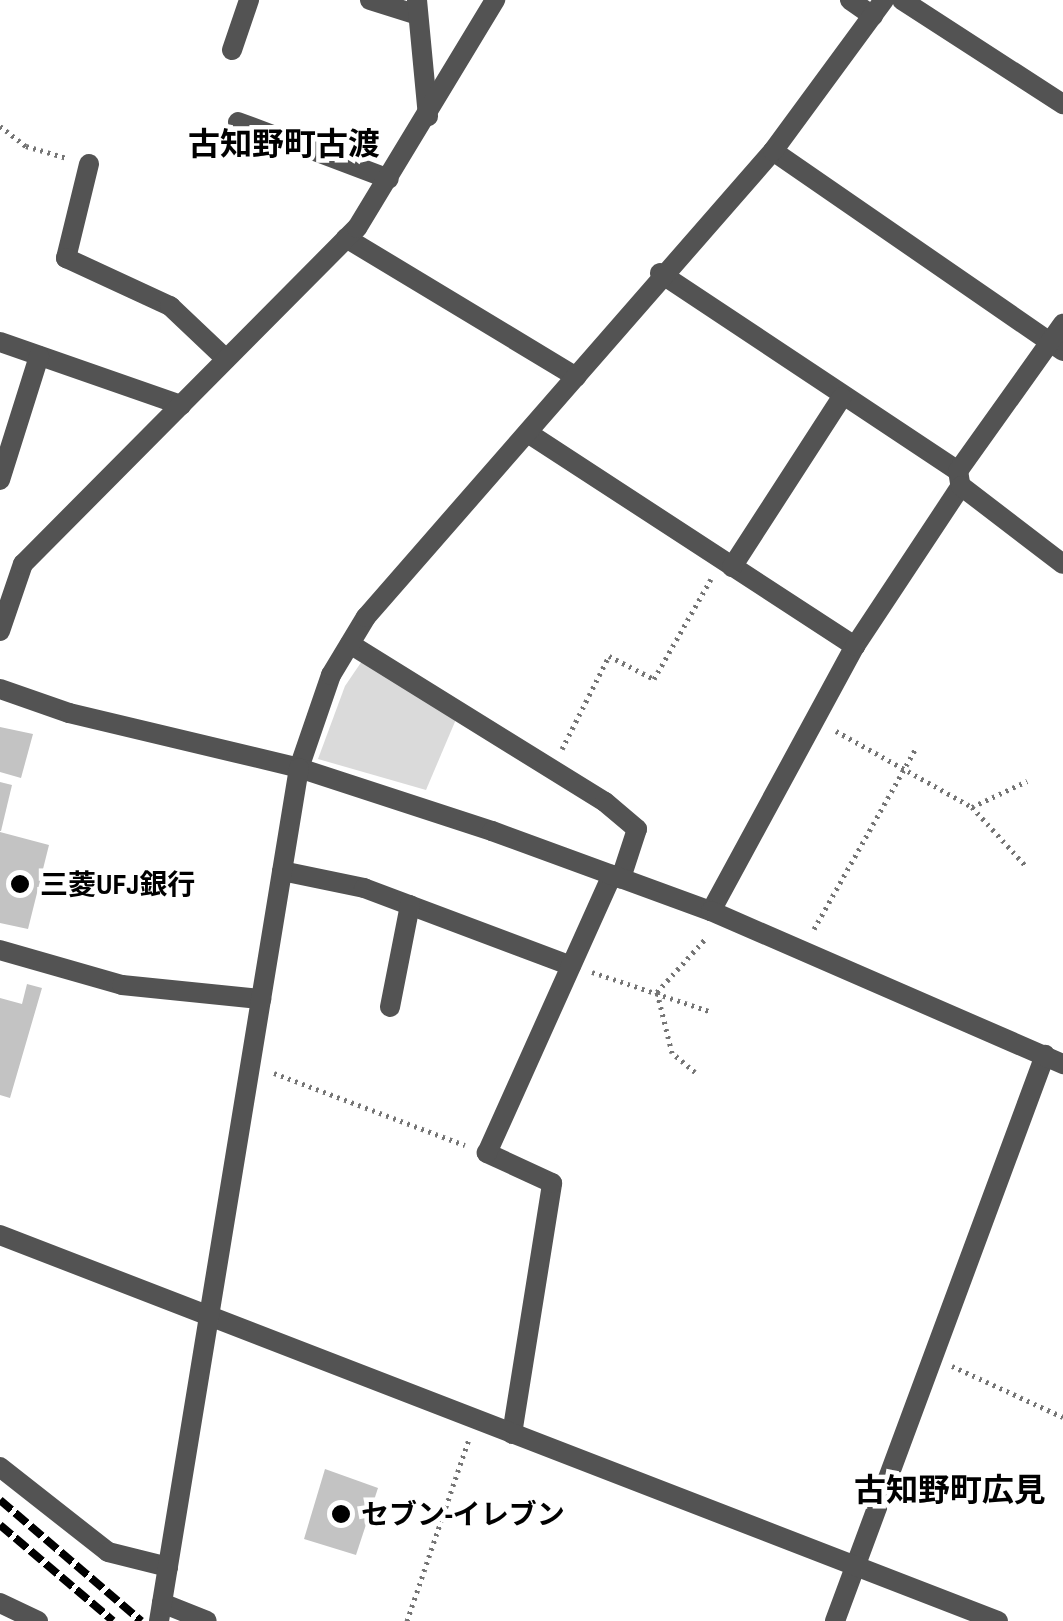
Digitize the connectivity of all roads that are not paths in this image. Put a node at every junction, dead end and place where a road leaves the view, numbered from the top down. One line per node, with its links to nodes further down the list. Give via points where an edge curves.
1 (249, 0): 8 (street)
2 (370, 0): 6 (street)
3 (495, 0): 10 (street)
4 (850, 0): 7 (street)
5 (902, 0): 9 (street)
6 (418, 8): 10 (street)
7 (878, 8): 12 (street)
8 (232, 50)
9 (1063, 104)
10 (428, 116): 14 (street)
11 (238, 122): 14 (street)
12 (772, 151): 16 (street); 19 (street)
13 (89, 164): 21 (street, via 66,258 170,306)
14 (388, 178): 15 (street)
15 (346, 238): 21 (street); 22 (street)
16 (660, 274): 22 (street); 23 (street)
17 (1063, 324): 19 (street)
18 (0, 342): 20 (street)
19 (1057, 347): 26 (street)
20 (39, 356): 24 (street); 27 (street)
21 (226, 358): 24 (street)
22 (576, 376): 25 (street)
23 (842, 397): 26 (street); 28 (street)
24 (181, 405): 30 (street, via 24,564)
25 (531, 435): 28 (street); 31 (street, via 366,617)
26 (959, 478): 29 (street); 32 (street)
27 (0, 480)
28 (727, 564): 32 (street)
29 (1063, 564)
30 (0, 631)
31 (350, 644): 34 (street, via 331,675); 36 (street, via 637,829)
32 (854, 646): 38 (street)
33 (0, 689): 34 (street)
34 (299, 768): 35 (street); 36 (street)
35 (282, 872): 37 (street); 41 (street)
36 (616, 877): 38 (street); 40 (street)
37 (410, 904): 40 (street); 42 (street)
38 (718, 914): 43 (street)
39 (0, 950): 41 (street, via 122,985)
40 (571, 966): 46 (street, via 487,1153 552,1182)
41 (261, 999): 45 (street)
42 (390, 1006)
43 (1054, 1060): 48 (street, via 931,1357)
44 (0, 1235): 45 (street)
45 (209, 1316): 46 (street); 49 (street)
46 (512, 1434): 48 (street)
47 (0, 1467): 49 (street, via 108,1552)
48 (857, 1562): 54 (street); 55 (street)
49 (168, 1567): 51 (street)
50 (0, 1602): 52 (street)
51 (161, 1612): 53 (street)
52 (38, 1621)
53 (207, 1621)
54 (835, 1621)
55 (998, 1621)

